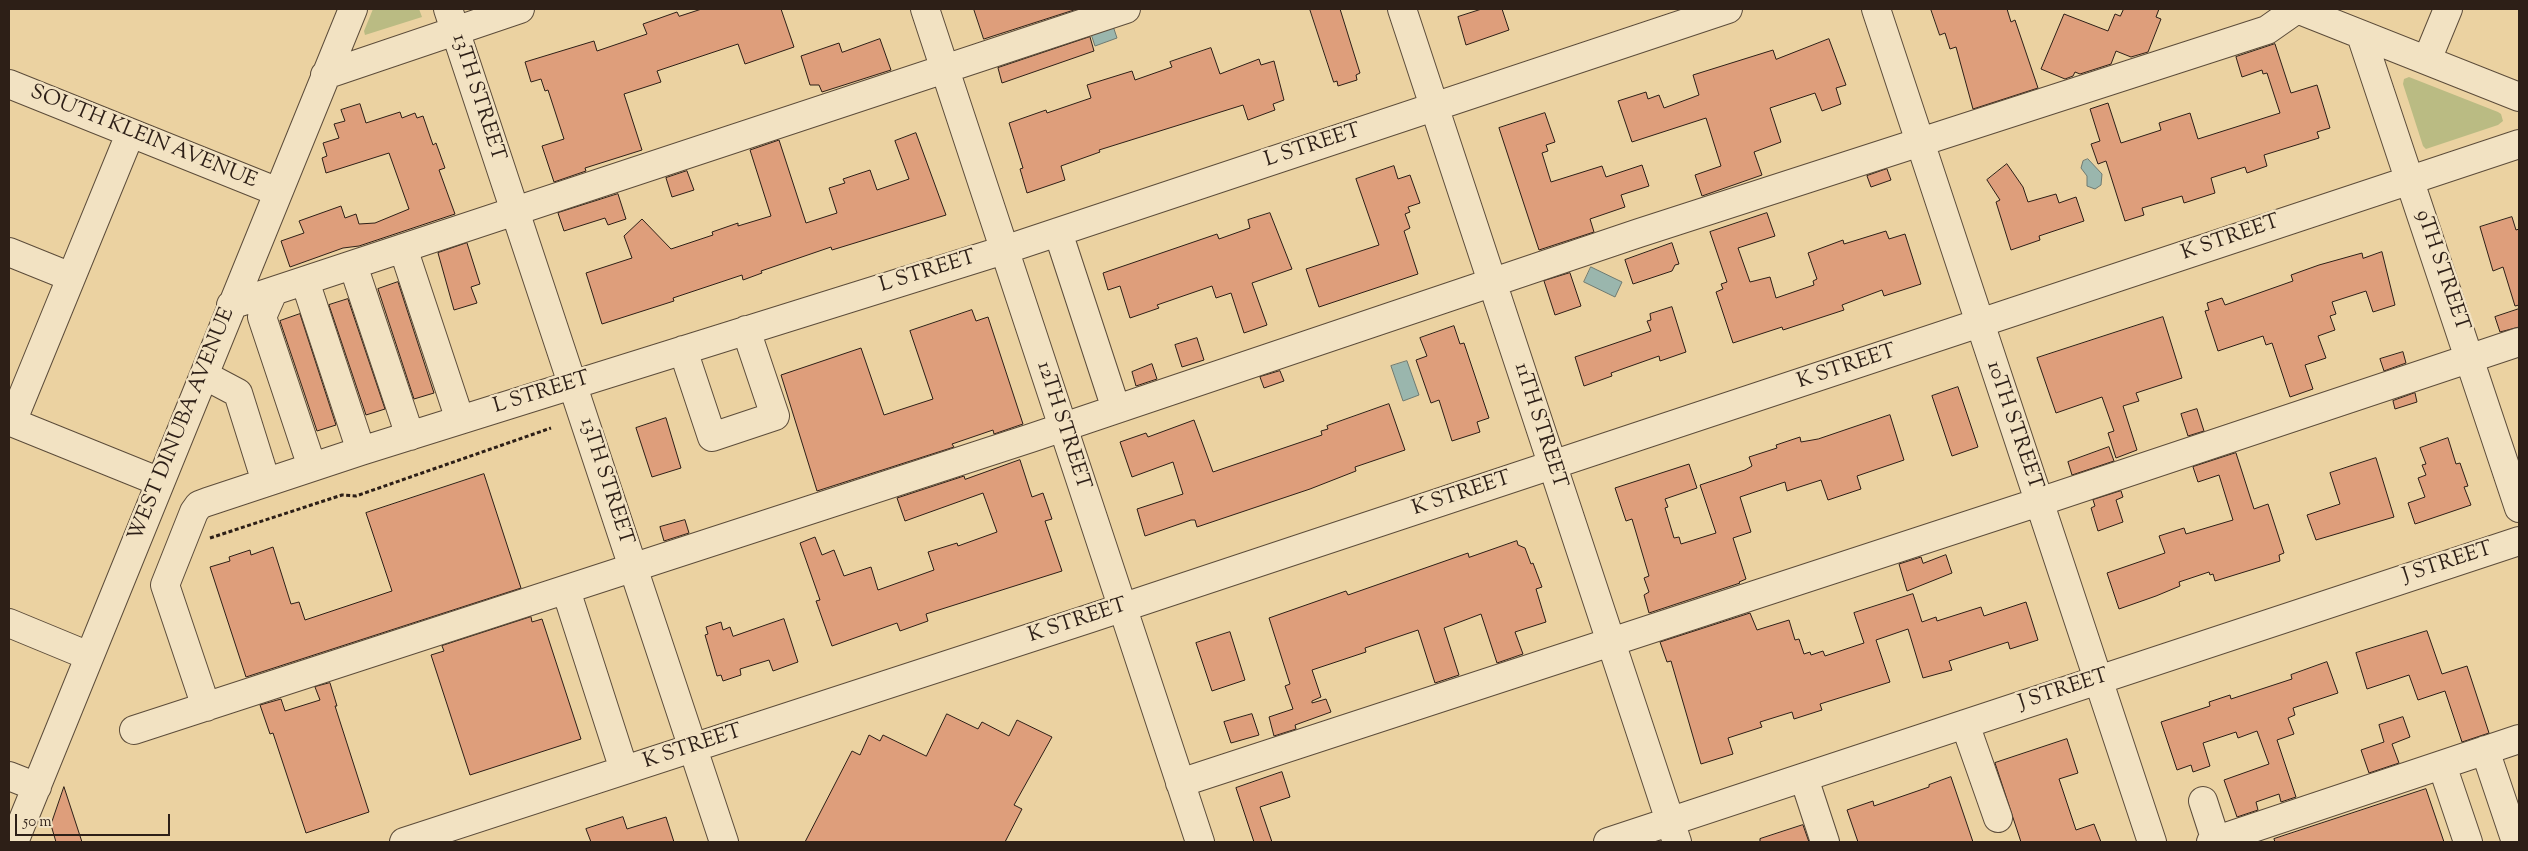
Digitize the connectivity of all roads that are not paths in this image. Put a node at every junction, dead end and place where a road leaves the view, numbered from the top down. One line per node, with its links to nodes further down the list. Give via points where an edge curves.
1 (353, 9): 14 (street, WEST DINUBA AVENUE)
2 (520, 9): 10 (street)
3 (925, 9): 13 (street, 12TH STREET)
4 (1126, 9): 13 (street)
5 (1402, 9): 17 (street, 11TH STREET)
6 (1728, 9): 17 (street, L STREET)
7 (1876, 9): 19 (street, 10TH STREET)
8 (2297, 9): 11 (street); 19 (street, via 2268,30)
9 (2448, 9): 12 (street)
10 (451, 20): 14 (street); 23 (street, 13TH STREET)
11 (2361, 34): 12 (street); 21 (street, 9TH STREET)
12 (2427, 60): 16 (street)
13 (944, 68): 23 (street); 26 (street, 12TH STREET)
14 (325, 75): 22 (street, WEST DINUBA AVENUE)
15 (9, 84): 18 (street, SOUTH KLEIN AVENUE)
16 (2519, 98)
17 (1434, 106): 24 (street, L STREET); 31 (street, 11TH STREET)
18 (130, 134): 22 (street, SOUTH KLEIN AVENUE); 29 (street)
19 (1920, 142): 31 (street); 34 (street, 10TH STREET)
20 (2519, 144): 21 (street, K STREET)
21 (2410, 179): 34 (street, K STREET); 38 (street, 9TH STREET)
22 (278, 192): 33 (street, WEST DINUBA AVENUE)
23 (514, 211): 25 (street); 40 (street, 13TH STREET)
24 (1058, 232): 26 (street, L STREET); 41 (street)
25 (403, 248): 28 (street); 42 (street)
26 (1004, 250): 35 (street, L STREET); 44 (street, 12TH STREET)
27 (9, 252): 29 (street)
28 (353, 265): 30 (street); 45 (street)
29 (70, 277): 43 (street)
30 (305, 281): 32 (street); 46 (street)
31 (1491, 282): 41 (street); 47 (street, 11TH STREET)
32 (273, 292): 33 (street); 48 (street, via 262,317)
33 (232, 305): 39 (street, WEST DINUBA AVENUE)
34 (1979, 324): 47 (street, K STREET); 51 (street, 10TH STREET)
35 (746, 330): 37 (street, L STREET); 37 (street, via 775,416 712,437)
36 (2519, 342): 38 (street)
37 (683, 350): 40 (street, L STREET)
38 (2470, 358): 51 (street); 52 (street, 9TH STREET)
39 (204, 375): 49 (street, WEST DINUBA AVENUE); 50 (street, via 238,393)
40 (572, 385): 42 (street, L STREET); 54 (street, 13TH STREET)
41 (1116, 409): 44 (street)
42 (460, 420): 45 (street, L STREET)
43 (10, 421): 49 (street)
44 (1062, 427): 54 (street); 56 (street, 12TH STREET)
45 (410, 436): 46 (street, L STREET)
46 (361, 451): 48 (street, L STREET)
47 (1552, 465): 56 (street, K STREET); 58 (street, 11TH STREET)
48 (312, 467): 50 (street, L STREET)
49 (160, 482): 59 (street, WEST DINUBA AVENUE)
50 (266, 482): 61 (street, L STREET, via 199,505 167,576 166,593)
51 (2039, 502): 58 (street); 60 (street, 10TH STREET)
52 (2519, 508)
53 (2519, 541): 60 (street, J STREET)
54 (633, 568): 55 (street); 65 (street, 13TH STREET)
55 (566, 590): 61 (street); 68 (street)
56 (1122, 608): 65 (street, K STREET); 71 (street, 12TH STREET)
57 (9, 623): 59 (street)
58 (1611, 642): 71 (street); 75 (street, 11TH STREET)
59 (89, 656): 72 (street, WEST DINUBA AVENUE)
60 (2099, 680): 62 (street, J STREET); 83 (street, 10TH STREET)
61 (206, 707): 63 (street)
62 (1965, 724): 70 (street, J STREET); 74 (street)
63 (134, 730)
64 (2519, 739): 66 (street)
65 (692, 749): 68 (street, K STREET); 79 (street, 13TH STREET)
66 (2485, 750): 67 (street); 85 (street)
67 (2442, 765): 76 (street); 84 (street)
68 (624, 770): 78 (street, K STREET)
69 (9, 776): 72 (street)
70 (1804, 778): 75 (street, J STREET); 82 (street)
71 (1180, 783): 80 (street, 12TH STREET)
72 (37, 787): 77 (street, WEST DINUBA AVENUE)
73 (2203, 802): 76 (street)
74 (1998, 818)
75 (1673, 832): 81 (street, J STREET)
76 (2213, 841)
77 (14, 842)
78 (404, 842)
79 (724, 842)
80 (1200, 842)
81 (1608, 842)
82 (1825, 842)
83 (2152, 842)
84 (2468, 842)
85 (2516, 842)

